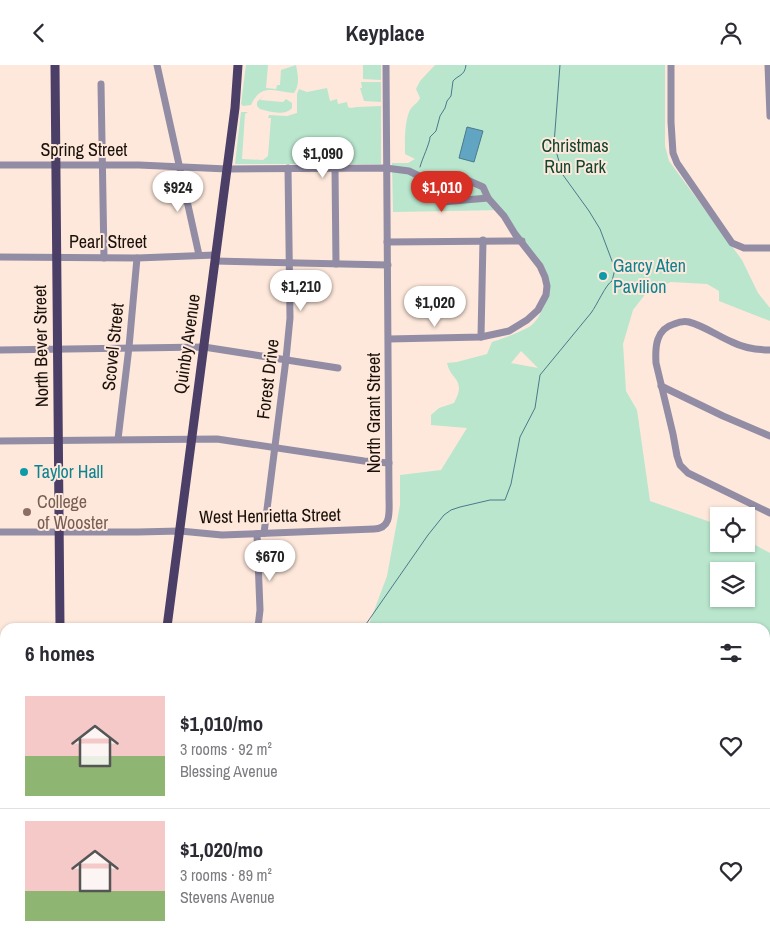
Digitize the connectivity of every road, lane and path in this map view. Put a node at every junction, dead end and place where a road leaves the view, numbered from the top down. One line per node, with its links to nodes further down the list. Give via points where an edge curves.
1 (55, 65): 10 (main road, North Bever Street)
2 (157, 65): 12 (street)
3 (238, 65): 16 (main road, Quinby Avenue)
4 (386, 65): 15 (street, North Grant Street)
5 (671, 65): 24 (street, via 671,143 677,163 732,243 744,249)
6 (768, 65): 8 (street)
7 (101, 84): 11 (street)
8 (770, 116)
9 (0, 165): 10 (street, Spring Street)
10 (56, 165): 11 (street, Spring Street); 27 (main road, North Bever Street)
11 (101, 166): 12 (street, Spring Street); 28 (street)
12 (179, 166): 16 (street, Spring Street); 25 (street)
13 (288, 168): 14 (street, Spring Street); 16 (street, Spring Street); 31 (street, Forest Drive)
14 (335, 168): 15 (street, Spring Street); 32 (street)
15 (386, 168): 17 (street, Spring Street, via 409,171); 23 (street, North Grant Street)
16 (227, 169): 30 (main road, Quinby Avenue)
17 (421, 177): 18 (street, Spring Street, via 465,179 483,187); 18 (street, via 436,201)
18 (488, 198): 19 (street, Spring Street)
19 (512, 228): 21 (street); 22 (street, Spring Street)
20 (483, 240): 21 (street); 23 (street); 34 (street)
21 (505, 241): 22 (street)
22 (522, 241): 34 (street, Spring Street, via 545,277 546,295 528,320 509,331)
23 (387, 242): 33 (street, North Grant Street)
24 (770, 248)
25 (198, 255): 29 (street, Pearl Street); 30 (street, Pearl Street)
26 (0, 257): 27 (street, Pearl Street)
27 (56, 257): 28 (street, Pearl Street); 39 (main road, North Bever Street)
28 (104, 258): 29 (street, Pearl Street)
29 (137, 258): 36 (street, Scovel Street)
30 (215, 258): 31 (street, Pearl Street); 37 (main road, Quinby Avenue)
31 (290, 264): 32 (street, Pearl Street); 41 (street, Forest Drive)
32 (336, 264): 33 (street, Pearl Street)
33 (388, 265): 35 (street, North Grant Street)
34 (482, 337): 35 (street, Spring Street)
35 (389, 339): 50 (street, North Grant Street)
36 (129, 347): 37 (street); 39 (street); 45 (street, Scovel Street)
37 (204, 347): 41 (street); 46 (main road, Quinby Avenue)
38 (0, 349): 39 (street)
39 (58, 349): 47 (main road, North Bever Street)
40 (770, 351): 43 (street, via 734,343 688,322 669,325 656,342)
41 (286, 359): 42 (street); 49 (street, Forest Drive)
42 (338, 368)
43 (661, 386): 44 (street); 51 (street, via 680,465 688,473)
44 (770, 436)
45 (118, 439): 46 (street); 47 (street)
46 (191, 439): 49 (street); 54 (main road, Quinby Avenue)
47 (58, 440): 48 (street); 53 (main road, North Bever Street)
48 (0, 441)
49 (274, 446): 50 (street); 56 (street, Forest Drive)
50 (389, 463): 52 (street, North Grant Street, via 386,525 380,529)
51 (770, 513)
52 (361, 529): 56 (street, West Henrietta Street)
53 (59, 531): 54 (street, West Henrietta Street); 55 (street, West Henrietta Street); 57 (main road, North Bever Street)
54 (180, 531): 56 (street, West Henrietta Street, via 222,535); 58 (main road, Quinby Avenue)
55 (0, 532)
56 (260, 533): 59 (street, Forest Drive)
57 (60, 623)
58 (168, 623)
59 (258, 623)

